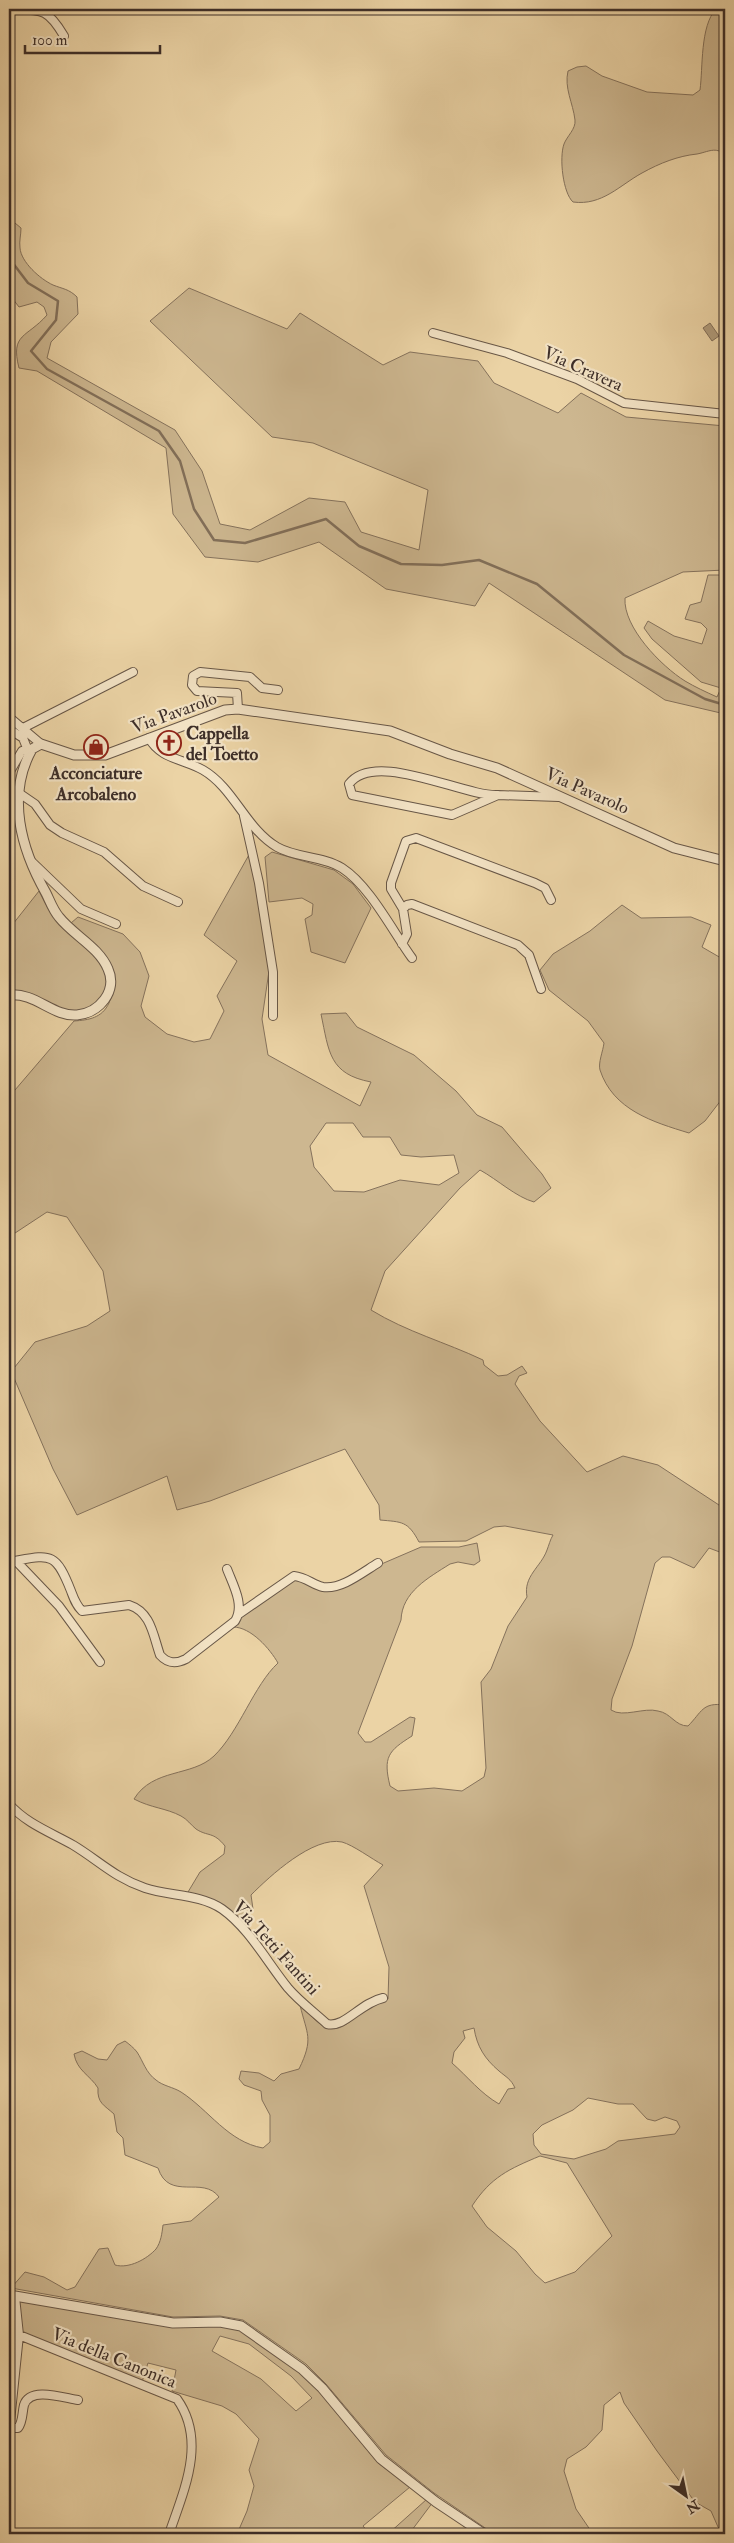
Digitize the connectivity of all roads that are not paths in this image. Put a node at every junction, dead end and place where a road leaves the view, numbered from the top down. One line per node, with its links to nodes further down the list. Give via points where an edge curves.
1 (9, 9): 2 (street, via 38,10 53,18)
2 (64, 36)
3 (433, 332): 4 (street, Via Cravera, via 507,353 577,379 624,403)
4 (725, 414)
5 (133, 672): 9 (street)
6 (278, 690): 7 (street, via 262,688 250,677 200,672 194,676 191,683 197,691 236,693)
7 (238, 708): 11 (street, Via Pavarolo, via 224,710); 17 (street, Via Pavarolo, via 390,731 497,768)
8 (9, 717): 9 (street)
9 (23, 728): 12 (street)
10 (9, 729): 13 (street)
11 (149, 738): 12 (street, Via Pavarolo, via 118,752 88,756); 18 (street, via 154,748 204,770)
12 (41, 744): 13 (street)
13 (29, 748): 14 (street, via 22,751); 15 (street)
14 (9, 774)
15 (19, 793): 19 (street, via 17,803 22,838); 22 (street, via 35,804 50,825 104,852 143,886)
16 (498, 795): 16 (street, via 452,815 352,795 349,784 352,779 368,773 391,772 440,781 489,796); 17 (street)
17 (561, 797): 20 (street, Via Pavarolo, via 674,848)
18 (244, 814): 25 (street, via 277,847 342,868 364,890); 29 (street, via 273,972)
19 (29, 859): 24 (street, via 80,909); 28 (street, via 58,916 102,957 110,982 108,995 101,1005 76,1015 57,1011 37,1000)
20 (725, 861)
21 (551, 900): 23 (street, via 545,888 535,883 416,838 406,841 402,848 391,883)
22 (178, 902)
23 (403, 909): 25 (street, via 406,934); 27 (street, via 412,904 518,945 529,955)
24 (116, 924)
25 (402, 944): 26 (street)
26 (412, 958)
27 (541, 989)
28 (9, 995)
29 (273, 1016)
30 (13, 1562): 33 (street, via 48,1557 57,1560 82,1611 129,1605 144,1612 160,1655 172,1663 186,1659 235,1621); 34 (street, via 58,1606)
31 (378, 1563): 33 (street, via 335,1586 322,1587 304,1577 294,1576)
32 (227, 1569): 33 (street, via 240,1606)
33 (239, 1614)
34 (100, 1662)
35 (9, 1804): 36 (street, Via Tetti Fantini, via 31,1824 74,1846 128,1882 220,1908 241,1927 289,1989 327,2024 339,2024 361,2007)
36 (383, 1998)
37 (12, 2296): 38 (street, via 17,2307); 42 (street, via 173,2323 220,2322 241,2326 302,2369 382,2459 436,2502)
38 (19, 2335): 40 (street); 41 (street, Via della Canonica, via 177,2399 187,2413 192,2463)
39 (78, 2400): 40 (street, via 39,2394 32,2396 24,2405 18,2428)
40 (9, 2430)
41 (169, 2534)
42 (484, 2534)

